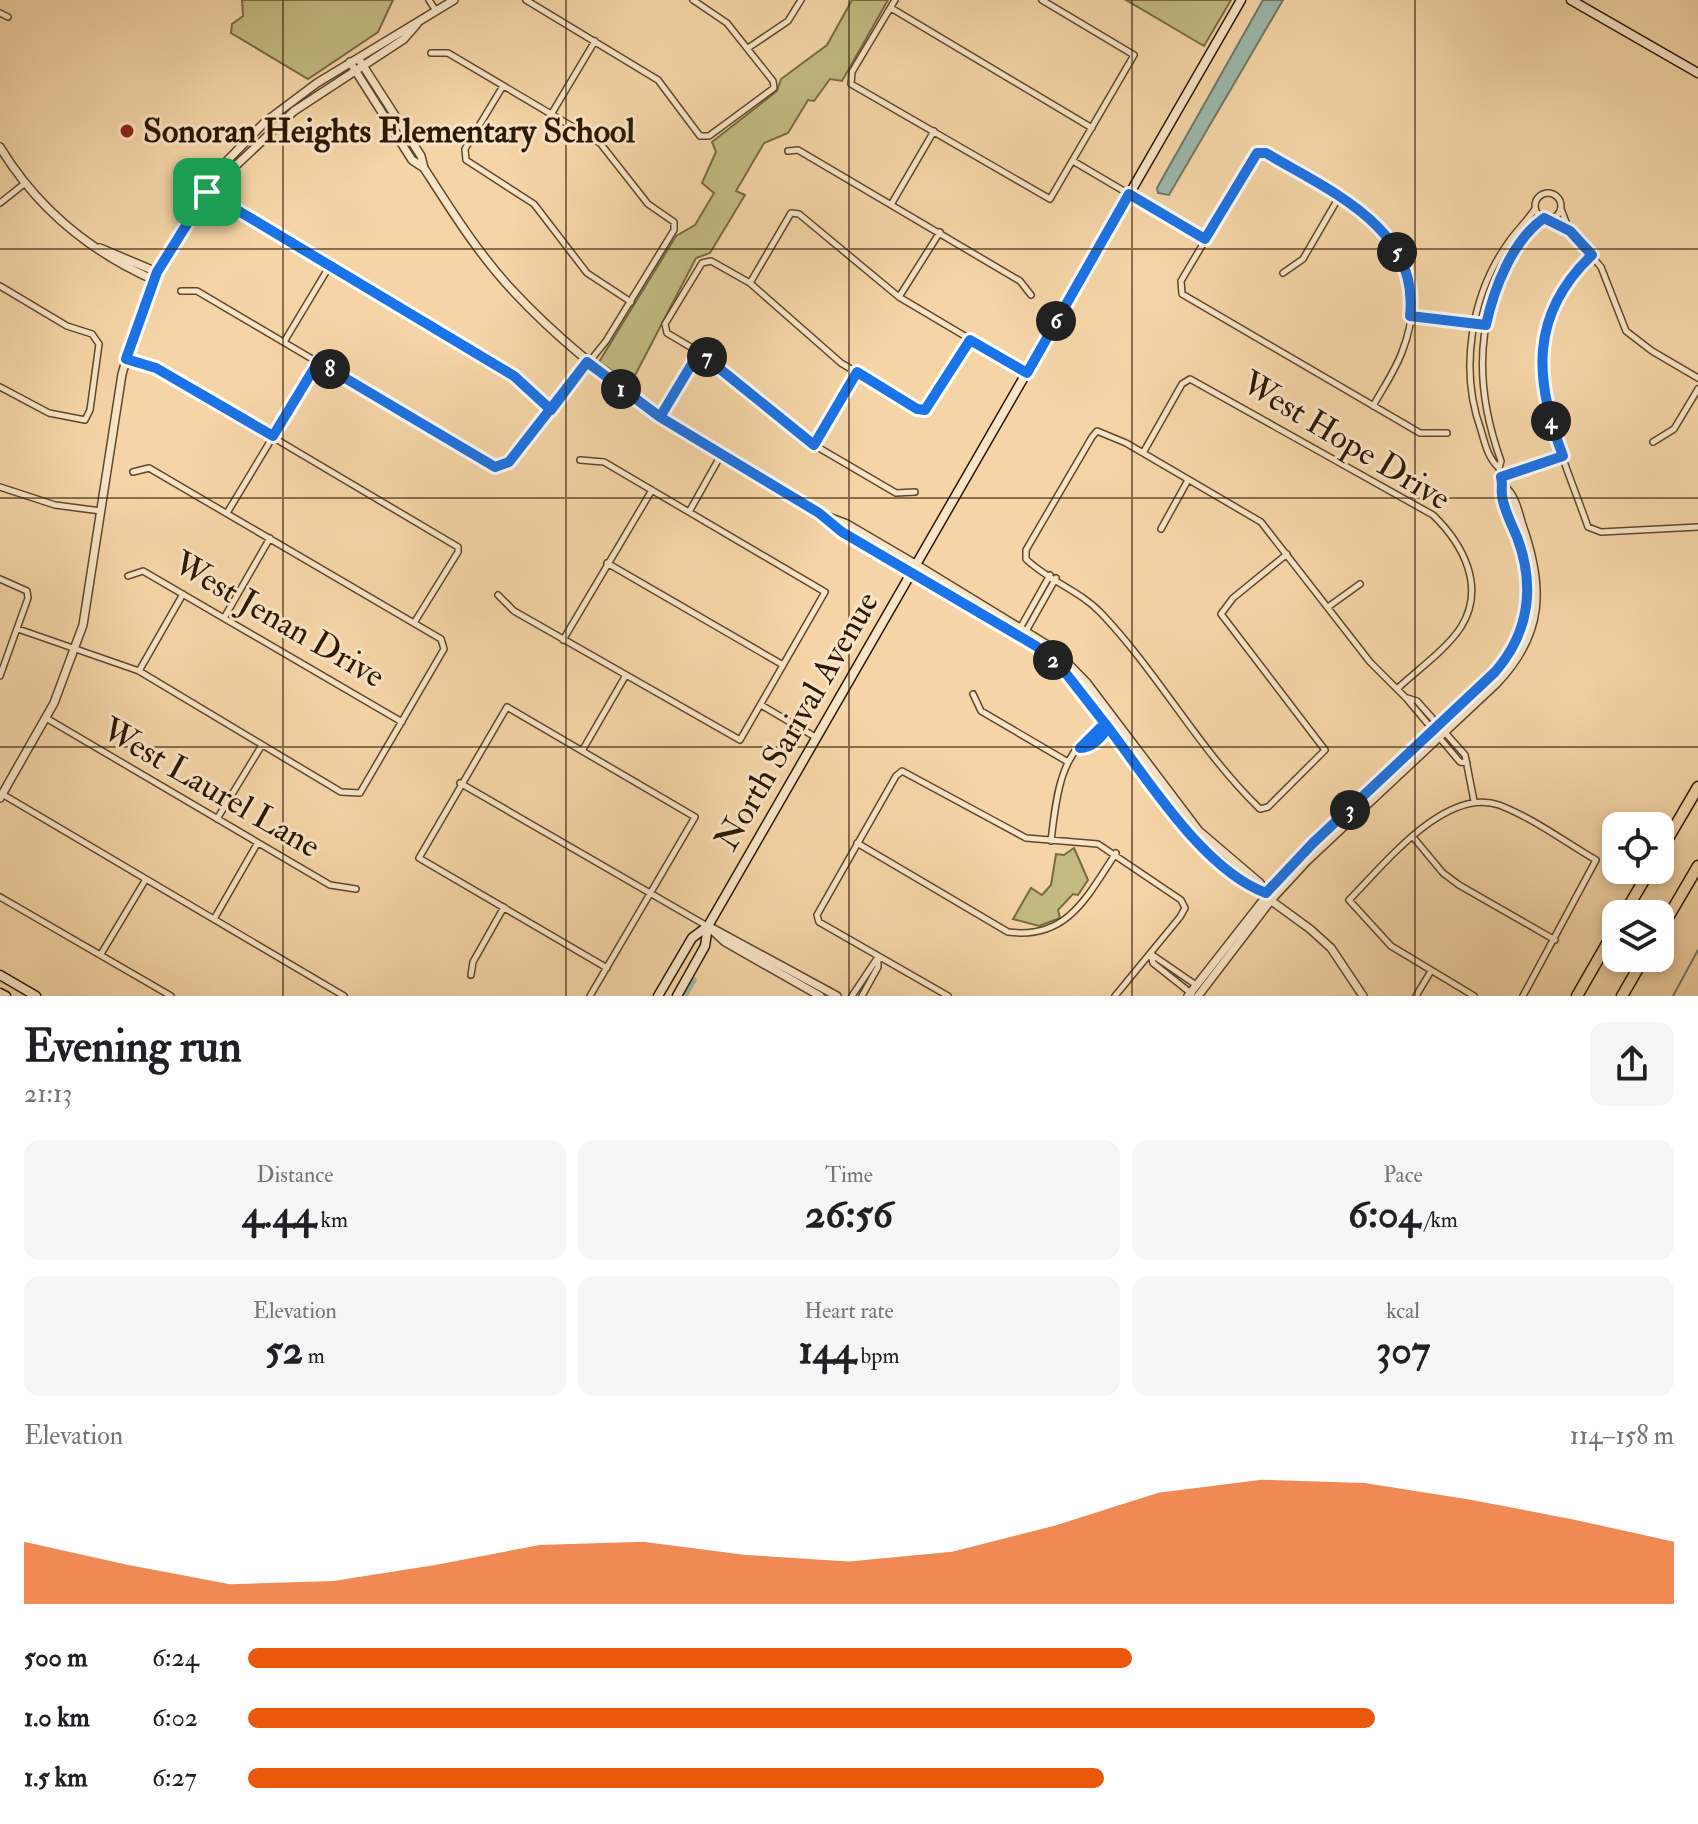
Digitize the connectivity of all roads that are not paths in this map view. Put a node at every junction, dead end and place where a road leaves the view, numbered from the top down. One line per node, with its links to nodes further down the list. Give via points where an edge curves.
1 (429, 0): 11 (street)
2 (454, 0): 11 (street)
3 (526, 0): 14 (street)
4 (693, 0): 15 (street, via 727,23)
5 (801, 0): 15 (street, via 788,21)
6 (895, 0): 10 (street)
7 (1042, 0): 21 (street, via 1134,55)
8 (1241, 0): 28 (main road, North Sarival Avenue)
9 (1571, 0): 18 (main road)
10 (891, 8): 21 (street); 22 (street, via 852,72 851,84)
11 (436, 12): 17 (street, via 404,39)
12 (0, 13): 13 (street)
13 (8, 17)
14 (595, 41): 15 (street, via 658,80 700,136 709,136 774,88); 20 (street)
15 (748, 48)
16 (431, 53): 19 (street, via 448,53)
17 (356, 63): 27 (street, via 266,133); 56 (street, via 421,156 453,214 513,291)
18 (1698, 73)
19 (503, 86): 20 (street); 47 (street, via 466,160 534,204 587,273)
20 (552, 113): 47 (street, via 600,143 648,204 674,222)
21 (1092, 128): 25 (street)
22 (934, 131): 25 (street, via 1050,199); 31 (street)
23 (0, 147): 26 (street)
24 (788, 151): 31 (street, via 798,150)
25 (1073, 161): 28 (street)
26 (24, 184): 30 (street); 41 (street, via 94,246)
27 (207, 192): 39 (street); 41 (street)
28 (1129, 194): 37 (street); 58 (main road, North Sarival Avenue)
29 (1339, 197): 37 (street, via 1266,153 1257,153); 40 (street, via 1303,259); 48 (street, via 1377,223 1392,243 1407,275)
30 (0, 203)
31 (891, 203): 36 (street)
32 (1561, 208): 33 (street, via 1549,192 1537,197); 34 (street); 35 (street)
33 (1535, 209): 34 (street); 49 (street, via 1499,258)
34 (1547, 218): 35 (street); 50 (street, via 1530,231 1509,262)
35 (1570, 231): 38 (street)
36 (940, 232): 45 (street, via 1020,281); 46 (street)
37 (1205, 239): 62 (street, via 1180,288 1182,294)
38 (1592, 255): 59 (street, via 1626,331); 71 (street, via 1556,301 1543,346 1543,396)
39 (329, 267): 52 (street); 63 (street, via 514,376)
40 (1283, 273)
41 (155, 276): 54 (street)
42 (750, 283): 46 (street, via 791,213 799,214); 53 (street, via 711,261 702,263 665,324 667,333); 57 (street)
43 (0, 286): 60 (street, via 98,338 85,420 49,413)
44 (181, 291): 52 (street, via 197,291)
45 (1031, 295)
46 (899, 297): 51 (street)
47 (631, 302): 56 (street)
48 (1410, 316): 49 (street); 62 (street, via 1403,350)
49 (1475, 324): 50 (street); 73 (street, via 1471,389 1478,425)
50 (1486, 325): 73 (street, via 1482,395)
51 (970, 340): 57 (street, via 925,410); 58 (street)
52 (284, 342): 55 (street)
53 (699, 352): 64 (street); 68 (street)
54 (126, 359): 66 (street, via 156,368); 81 (street)
55 (318, 362): 63 (street, via 495,467 503,467); 66 (street)
56 (587, 362): 63 (street); 64 (street)
57 (857, 372): 68 (street)
58 (1027, 373): 89 (main road, North Sarival Avenue)
59 (1698, 378)
60 (0, 387)
61 (1698, 389): 67 (street, via 1674,429)
62 (1373, 406): 65 (street, via 1420,433)
63 (551, 410)
64 (660, 417): 70 (street)
65 (1447, 433)
66 (273, 436): 83 (street); 98 (street, via 458,547)
67 (1653, 442)
68 (814, 445): 80 (street, via 896,493)
69 (1143, 453): 76 (street); 91 (street, via 1097,431 1026,550 1026,559); 107 (street, West Hope Drive, via 1182,384 1190,379 1433,515 1466,557 1471,607 1460,629)
70 (721, 455): 82 (street); 89 (street, via 847,524)
71 (1563, 456): 75 (street); 84 (street, via 1592,531)
72 (580, 460): 79 (street, via 604,462)
73 (1499, 468): 75 (street)
74 (133, 472): 83 (street, via 149,468)
75 (1501, 477): 78 (street)
76 (1188, 480): 85 (street); 87 (street, via 1261,522)
77 (0, 487): 81 (street, via 55,505)
78 (1504, 487): 113 (street, via 1501,494 1526,567 1526,616 1502,664)
79 (652, 490): 82 (street); 88 (street)
80 (915, 492)
81 (101, 511): 102 (street, via 91,591)
82 (689, 512): 103 (street, via 825,592)
83 (227, 513): 86 (street)
84 (1698, 527)
85 (1161, 529)
86 (270, 538): 97 (street); 98 (street)
87 (1287, 554): 91 (street, via 1221,614 1325,750 1260,809 1222,768 1129,644 1095,606); 96 (street)
88 (607, 563): 101 (street); 103 (street)
89 (915, 569): 100 (street); 114 (main road, North Sarival Avenue)
90 (128, 576): 94 (street, West Jenan Drive, via 143,571)
91 (1053, 577): 100 (street)
92 (0, 579): 99 (street, via 27,591)
93 (1360, 584): 96 (street)
94 (183, 594): 97 (street, West Jenan Drive); 104 (street)
95 (498, 595): 101 (street, via 514,611)
96 (1328, 607): 107 (street)
97 (224, 618): 111 (street, West Jenan Drive)
98 (414, 623): 111 (street, via 441,639 444,649)
99 (18, 629): 102 (street); 106 (street)
100 (1022, 632): 112 (street)
101 (563, 640): 105 (street)
102 (76, 648): 104 (street); 110 (street)
103 (783, 665): 109 (street)
104 (139, 671): 115 (street)
105 (626, 675): 109 (street, via 740,740); 116 (street)
106 (0, 676)
107 (1397, 689): 113 (street, via 1417,701)
108 (973, 694): 117 (street, via 981,711)
109 (761, 705): 114 (street)
110 (46, 718): 120 (street); 122 (street, West Laurel Lane)
111 (402, 722): 115 (street, via 360,793 341,792)
112 (1111, 724): 117 (street); 133 (street, via 1199,831)
113 (1438, 731): 121 (street, via 1460,762 1467,763); 133 (street, via 1313,843)
114 (818, 738): 138 (main road, North Sarival Avenue)
115 (262, 745): 122 (street)
116 (582, 751): 118 (street, via 507,707); 132 (street, via 695,817)
117 (1068, 762): 125 (street, via 1057,786)
118 (460, 783): 132 (street); 135 (street, via 419,858)
119 (1698, 787): 123 (highway)
120 (1, 796): 130 (street)
121 (1474, 802): 124 (street, via 1439,816); 139 (street, via 1497,804 1596,860)
122 (217, 819): 127 (street, West Laurel Lane)
123 (1674, 828)
124 (1413, 837): 139 (street, via 1459,885); 145 (street, via 1349,900 1391,946)
125 (1051, 841): 126 (street, via 1015,834 902,771); 128 (street, via 1098,844)
126 (857, 843): 128 (street, via 1008,932 1042,933 1067,919); 143 (street, via 817,915 819,922)
127 (257, 844): 131 (street, West Laurel Lane, via 330,885); 137 (street)
128 (1116, 853): 142 (street, via 1185,908)
129 (1698, 866): 136 (highway)
130 (146, 879): 137 (street); 141 (street)
131 (356, 889)
132 (650, 893): 138 (street); 144 (street)
133 (1269, 896): 151 (street); 166 (street, via 1331,948)
134 (0, 897): 141 (street)
135 (504, 907): 144 (street); 148 (street)
136 (1674, 907)
137 (214, 919): 149 (street)
138 (708, 926): 158 (main road, North Sarival Avenue, via 692,938); 159 (main road, North Sarival Avenue, via 705,946); 160 (street, via 725,942); 161 (street)
139 (1555, 940): 169 (street)
140 (1602, 952): 170 (highway)
141 (101, 954): 154 (street)
142 (1151, 954): 151 (street); 165 (street)
143 (878, 957): 162 (street); 163 (street); 164 (street)
144 (607, 968): 157 (street)
145 (1431, 971): 167 (street); 168 (street)
146 (1636, 972): 171 (highway)
147 (0, 975): 153 (main road)
148 (471, 975)
149 (329, 987): 155 (street); 156 (street)
150 (0, 993): 152 (main road)
151 (1195, 993)
152 (6, 996)
153 (36, 996)
154 (171, 996)
155 (324, 996)
156 (344, 996)
157 (590, 996)
158 (658, 996)
159 (677, 996)
160 (820, 996)
161 (837, 996)
162 (852, 996)
163 (862, 996)
164 (948, 996)
165 (1115, 996)
166 (1363, 996)
167 (1416, 996)
168 (1474, 996)
169 (1523, 996)
170 (1577, 996)
171 (1622, 996)

